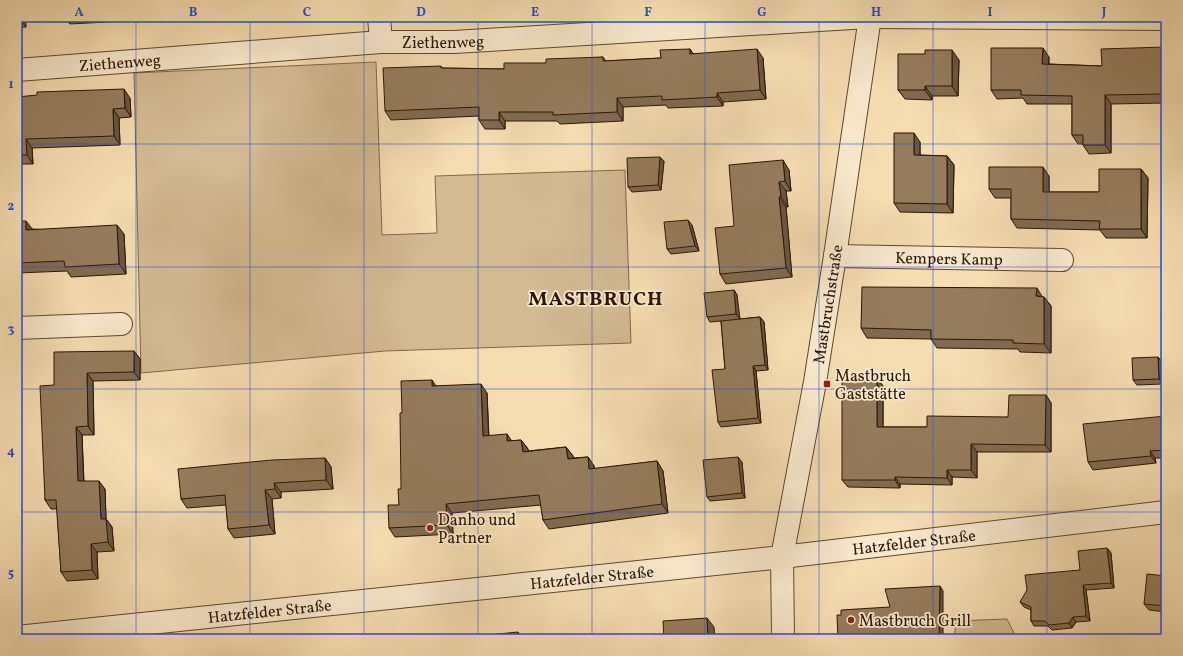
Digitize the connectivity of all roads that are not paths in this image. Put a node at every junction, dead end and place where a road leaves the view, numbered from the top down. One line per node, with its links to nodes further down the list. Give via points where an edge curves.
1 (379, 17): 5 (street)
2 (871, 17): 3 (street, Ziethenweg); 5 (street, Ziethenweg, via 454,42); 7 (street, Mastbruchstraße)
3 (1057, 18): 4 (street, Ziethenweg)
4 (1166, 18)
5 (380, 42): 6 (street, Ziethenweg)
6 (17, 70)
7 (835, 256): 8 (street, Kempers Kamp); 12 (street, Mastbruchstraße, via 815,382)
8 (1062, 260)
9 (121, 324): 10 (street)
10 (17, 328)
11 (1166, 512): 12 (street, Hatzfelder Straße)
12 (782, 557): 13 (street, Hatzfelder Straße); 14 (street, Mastbruchstraße)
13 (17, 637)
14 (782, 639)

